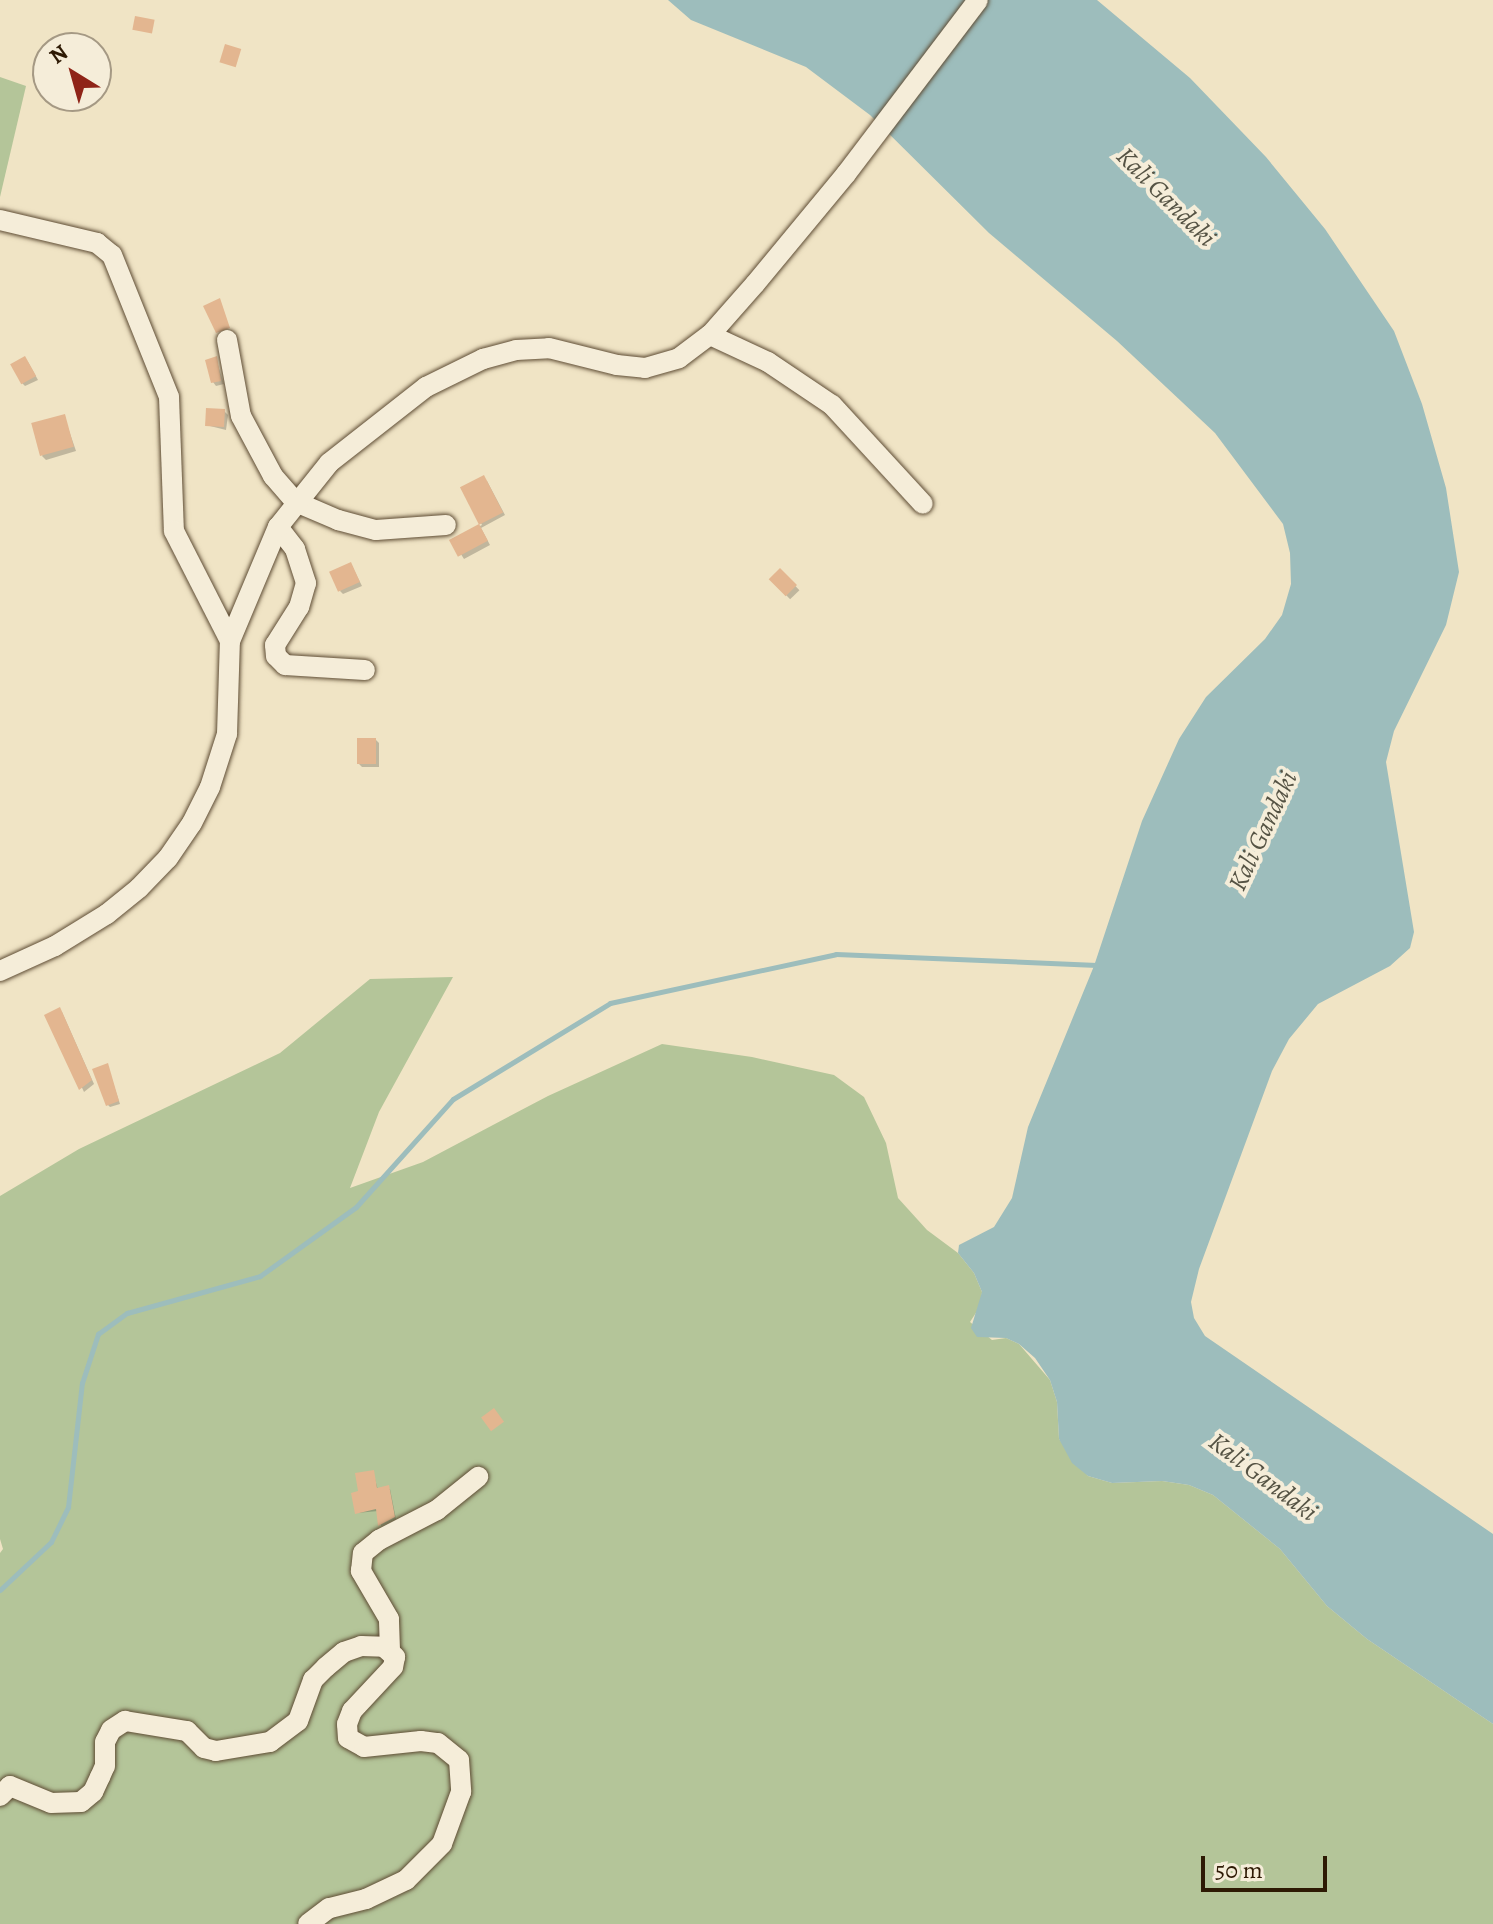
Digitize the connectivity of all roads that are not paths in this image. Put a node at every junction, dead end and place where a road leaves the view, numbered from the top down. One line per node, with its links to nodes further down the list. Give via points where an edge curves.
1 (978, 0): 3 (street, via 846,174)
2 (0, 220): 9 (street, via 97,243 112,255 169,397 174,531)
3 (710, 335): 5 (street, via 679,358 645,368 549,348 483,359 426,387 385,417 329,463); 6 (street, via 768,362 832,405)
4 (227, 340): 5 (street, via 241,416 273,476)
5 (296, 502): 7 (street, via 376,530); 8 (street)
6 (923, 504)
7 (446, 525)
8 (278, 527): 9 (street); 10 (street, via 295,549 306,583 299,607 275,645 276,656 285,665)
9 (230, 641): 11 (street, via 227,734 210,787 168,858 107,914)
10 (365, 670)
11 (0, 971)
12 (478, 1477): 13 (street, via 437,1510 363,1553 361,1571 389,1619)
13 (390, 1650): 14 (street, via 374,1645 344,1652 313,1680 298,1721 270,1742 216,1751 204,1748 187,1731 125,1721 111,1730 105,1766 93,1792 81,1802 51,1803 10,1786); 15 (street, via 393,1667 352,1711 348,1738 364,1747 438,1743 459,1760 461,1792 442,1844 406,1880 366,1899 329,1908)
14 (0, 1796)
15 (308, 1924)

